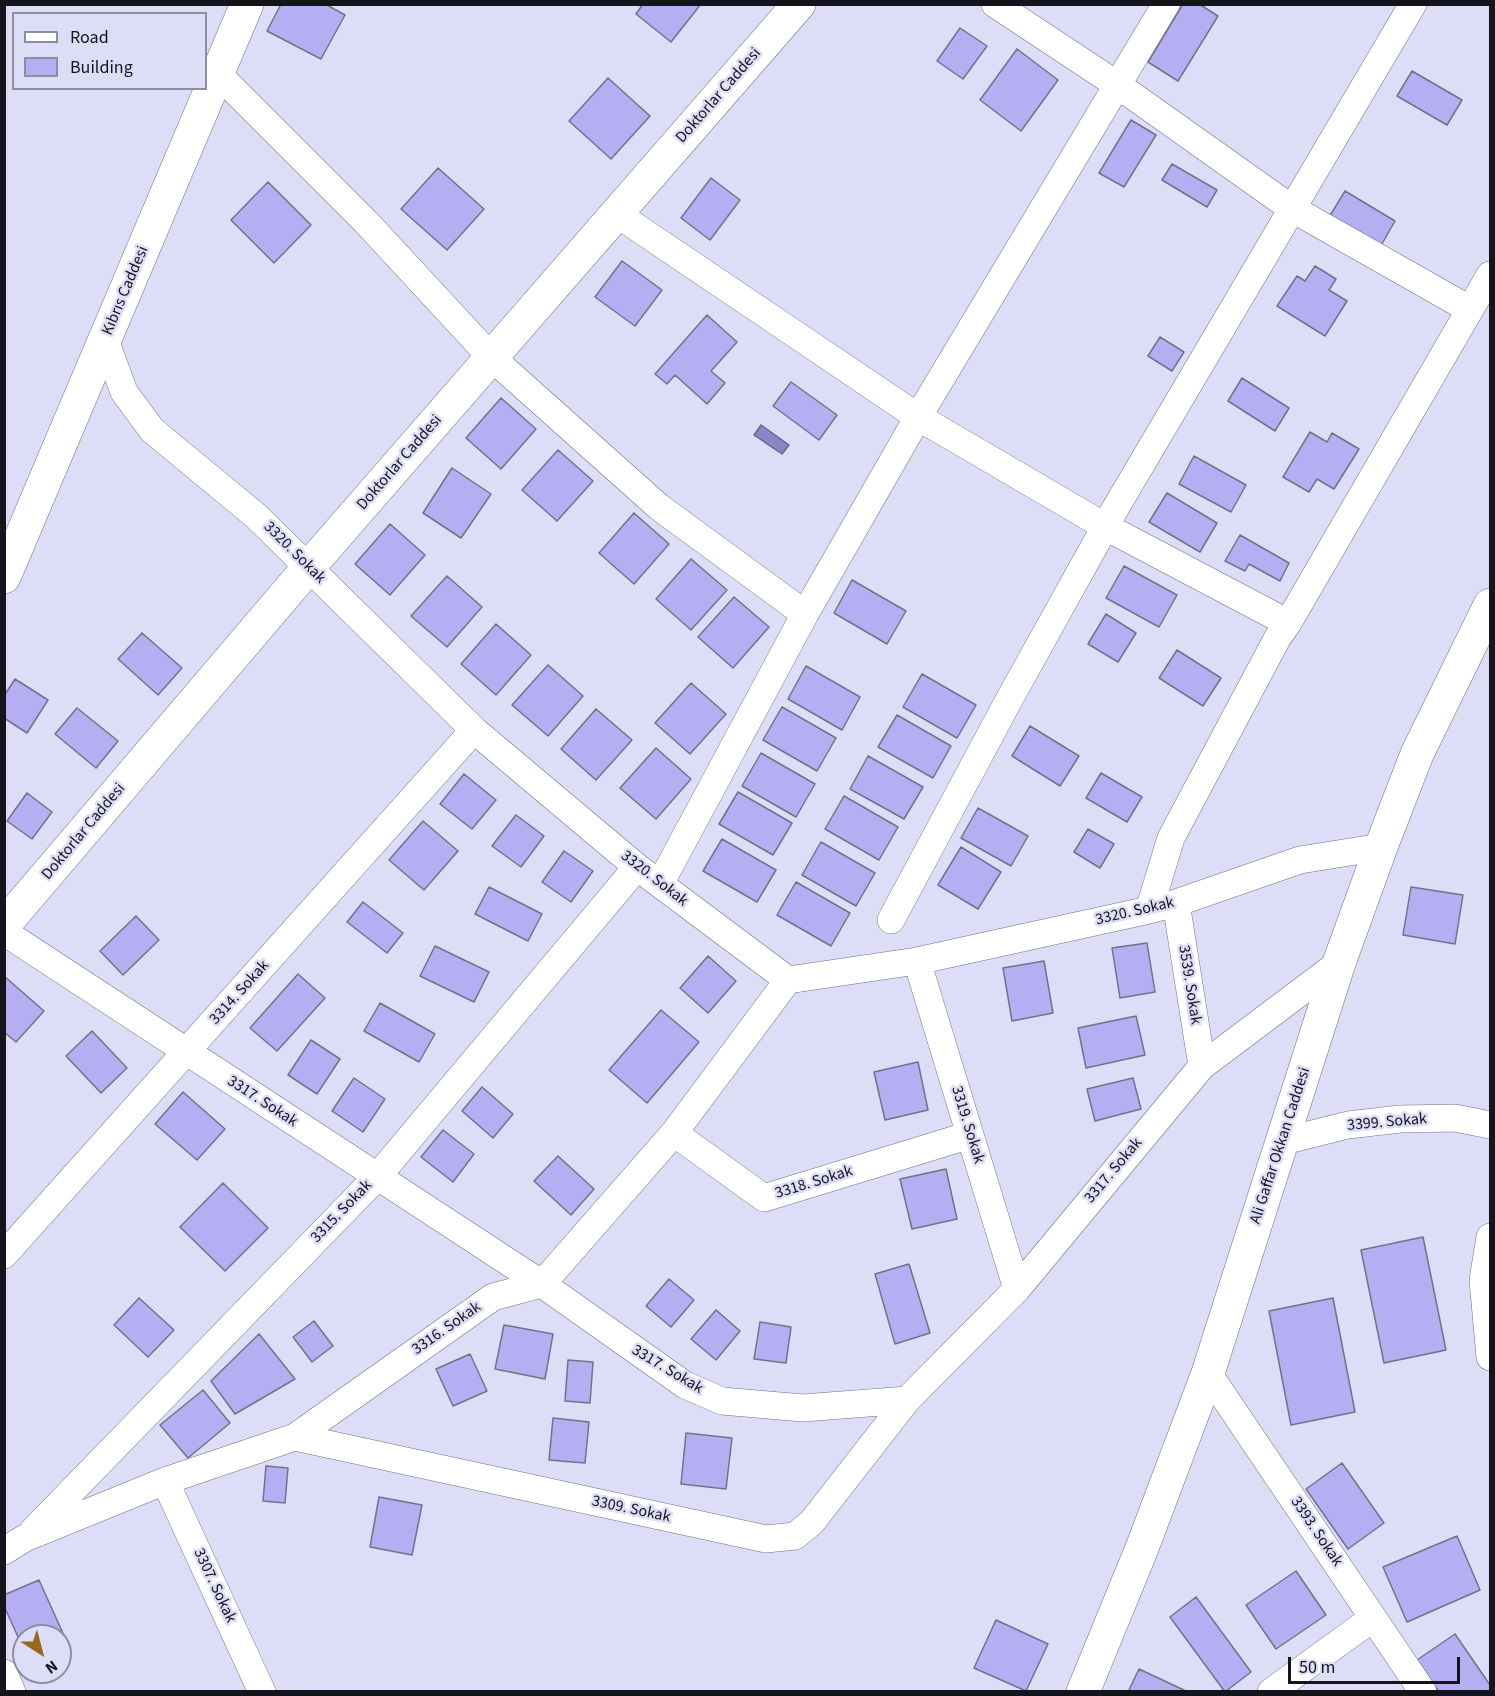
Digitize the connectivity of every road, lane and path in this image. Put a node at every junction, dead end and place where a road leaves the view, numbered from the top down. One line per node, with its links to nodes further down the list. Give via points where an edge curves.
1 (247, 4): 6 (street, Kıbrıs Caddesi)
2 (994, 4): 7 (street)
3 (1166, 4): 7 (street)
4 (1413, 4): 8 (street)
5 (786, 9): 9 (street, Doktorlar Caddesi)
6 (218, 74): 12 (street, Kıbrıs Caddesi); 13 (street, via 366,222)
7 (1119, 86): 8 (street); 14 (street)
8 (1291, 208): 11 (street); 15 (street)
9 (617, 214): 13 (street, Doktorlar Caddesi); 14 (street)
10 (1491, 275): 11 (street)
11 (1469, 309): 20 (street)
12 (105, 340): 16 (street, 3320. Sokak, via 124,392 152,430 256,516); 17 (street, Kıbrıs Caddesi)
13 (491, 357): 16 (street, Doktorlar Caddesi); 19 (street, via 659,507)
14 (918, 417): 15 (street); 19 (street)
15 (1106, 527): 20 (street); 27 (street)
16 (308, 568): 21 (street, 3320. Sokak); 28 (street, Doktorlar Caddesi)
17 (4, 577)
18 (1491, 605): 22 (street, Ali Gaffar Okkan Caddesi, via 1417,754)
19 (804, 614): 24 (street)
20 (1288, 623): 26 (street, via 1171,838)
21 (474, 730): 23 (street, 3320. Sokak); 33 (street, 3314. Sokak)
22 (1381, 847): 25 (street, 3320. Sokak, via 1300,860); 31 (street, Ali Gaffar Okkan Caddesi)
23 (637, 867): 24 (street, 3320. Sokak); 39 (street, 3315. Sokak)
24 (660, 884): 32 (street, 3320. Sokak)
25 (1176, 903): 26 (street, 3320. Sokak); 34 (street, 3539. Sokak)
26 (1149, 910): 30 (street, 3320. Sokak)
27 (891, 920)
28 (4, 925)
29 (4, 932): 33 (street, 3317. Sokak)
30 (918, 961): 32 (street, 3320. Sokak); 37 (street, 3319. Sokak)
31 (1339, 963): 34 (street, 3317. Sokak); 38 (street, Ali Gaffar Okkan Caddesi)
32 (788, 980): 36 (street)
33 (188, 1053): 39 (street, 3317. Sokak); 41 (street, 3314. Sokak)
34 (1202, 1066): 43 (street, 3317. Sokak)
35 (1491, 1125): 38 (street, 3399. Sokak, via 1455,1118 1400,1119 1348,1125)
36 (674, 1133): 37 (street, 3318. Sokak, via 764,1198); 42 (street)
37 (970, 1135): 43 (street, 3319. Sokak)
38 (1284, 1141): 45 (street, Ali Gaffar Okkan Caddesi)
39 (376, 1177): 42 (street, 3317. Sokak); 49 (street, 3315. Sokak)
40 (1491, 1237): 44 (street, via 1483,1280)
41 (4, 1255)
42 (542, 1284): 46 (street, 3317. Sokak, via 685,1385 722,1401 803,1408); 47 (street, 3316. Sokak, via 493,1297)
43 (1017, 1290): 46 (street, 3317. Sokak)
44 (1491, 1357)
45 (1208, 1373): 50 (street, 3393. Sokak); 54 (street, Ali Gaffar Okkan Caddesi)
46 (908, 1400): 47 (street, 3309. Sokak, via 813,1522 795,1536 766,1539)
47 (295, 1437): 48 (street, 3316. Sokak)
48 (165, 1481): 49 (street, 3316. Sokak); 53 (street, 3307. Sokak)
49 (15, 1545)
50 (1373, 1618): 55 (street); 56 (street, 3393. Sokak)
51 (4, 1673): 52 (street)
52 (12, 1692)
53 (262, 1692)
54 (1083, 1692)
55 (1271, 1692)
56 (1423, 1692)

